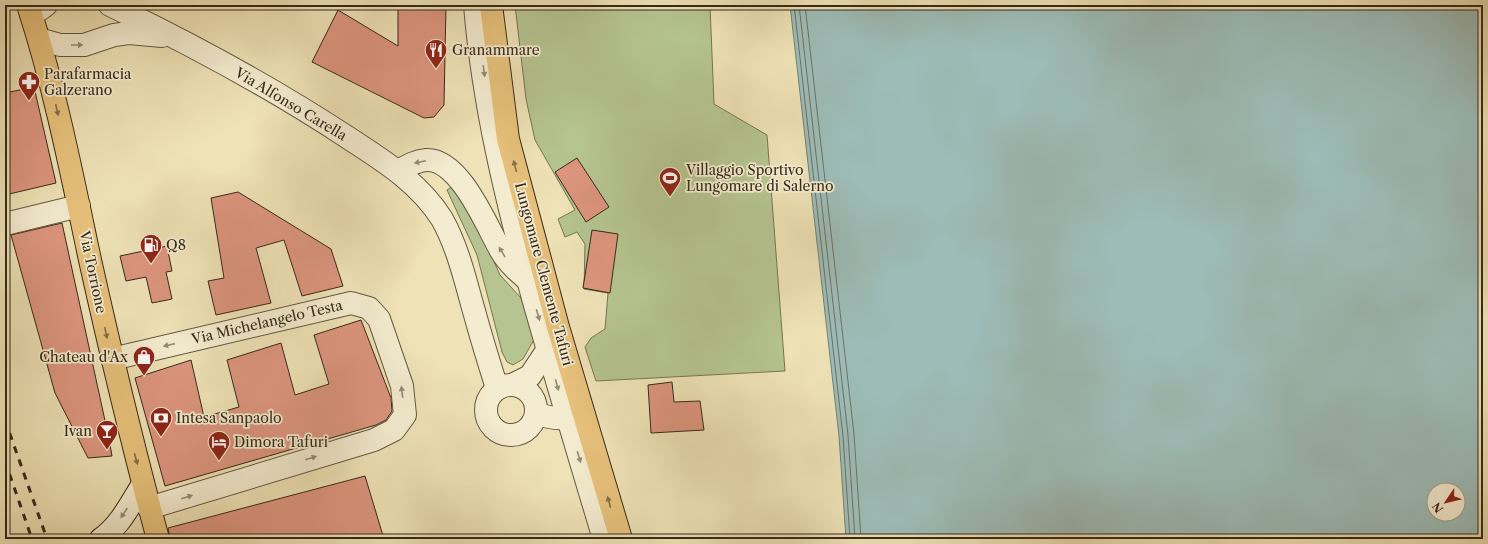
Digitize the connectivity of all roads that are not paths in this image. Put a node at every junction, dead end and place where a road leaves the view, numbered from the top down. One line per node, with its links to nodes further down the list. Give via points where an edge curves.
1 (110, 5): 6 (street, Via Alfonso Carella)
2 (475, 5): 10 (street, Lungomare Clemente Tafuri, one-way to 10, via 499,165)
3 (491, 5): 11 (main road, Lungomare Clemente Tafuri, one-way to 3, via 508,139)
4 (35, 8): 5 (main road, Via Torrione)
5 (39, 39): 6 (street, Via Alfonso Carella, one-way to 6, via 60,45 84,45 129,33); 8 (main road, Via Torrione, one-way to 8)
6 (183, 40): 7 (street, Via Alfonso Carella, via 306,110)
7 (398, 171): 10 (street, one-way to 7, via 501,252 481,213 456,175 427,160 414,162); 14 (street, Via Alfonso Carella, via 429,202 450,235 460,259 485,352)
8 (79, 206): 9 (street); 13 (main road, Via Torrione, one-way to 13)
9 (5, 224)
10 (528, 280): 11 (street); 12 (street, Lungomare Clemente Tafuri, one-way to 12)
11 (550, 298): 16 (main road, Lungomare Clemente Tafuri)
12 (548, 349): 14 (street, via 530,376); 16 (street, Lungomare Clemente Tafuri, one-way to 16)
13 (112, 359): 17 (main road, Via Torrione, one-way to 17); 18 (street, Via Michelangelo Testa, one-way to 13, via 374,440 394,430 405,415 402,386 379,319 369,308 351,302)
14 (505, 386): 15 (street, via 520,386 533,397); 15 (street, via 491,394 486,409 487,417 496,430 511,435 520,433 533,422)
15 (536, 414): 16 (street, via 555,419)
16 (576, 417): 21 (street, Lungomare Clemente Tafuri, one-way to 21); 22 (main road, Lungomare Clemente Tafuri, one-way to 16)
17 (143, 484): 18 (main road, Via Torrione); 19 (street, one-way to 19, via 118,523)
18 (149, 508): 20 (main road, Via Torrione)
19 (101, 539)
20 (158, 539)
21 (604, 539)
22 (621, 539)

